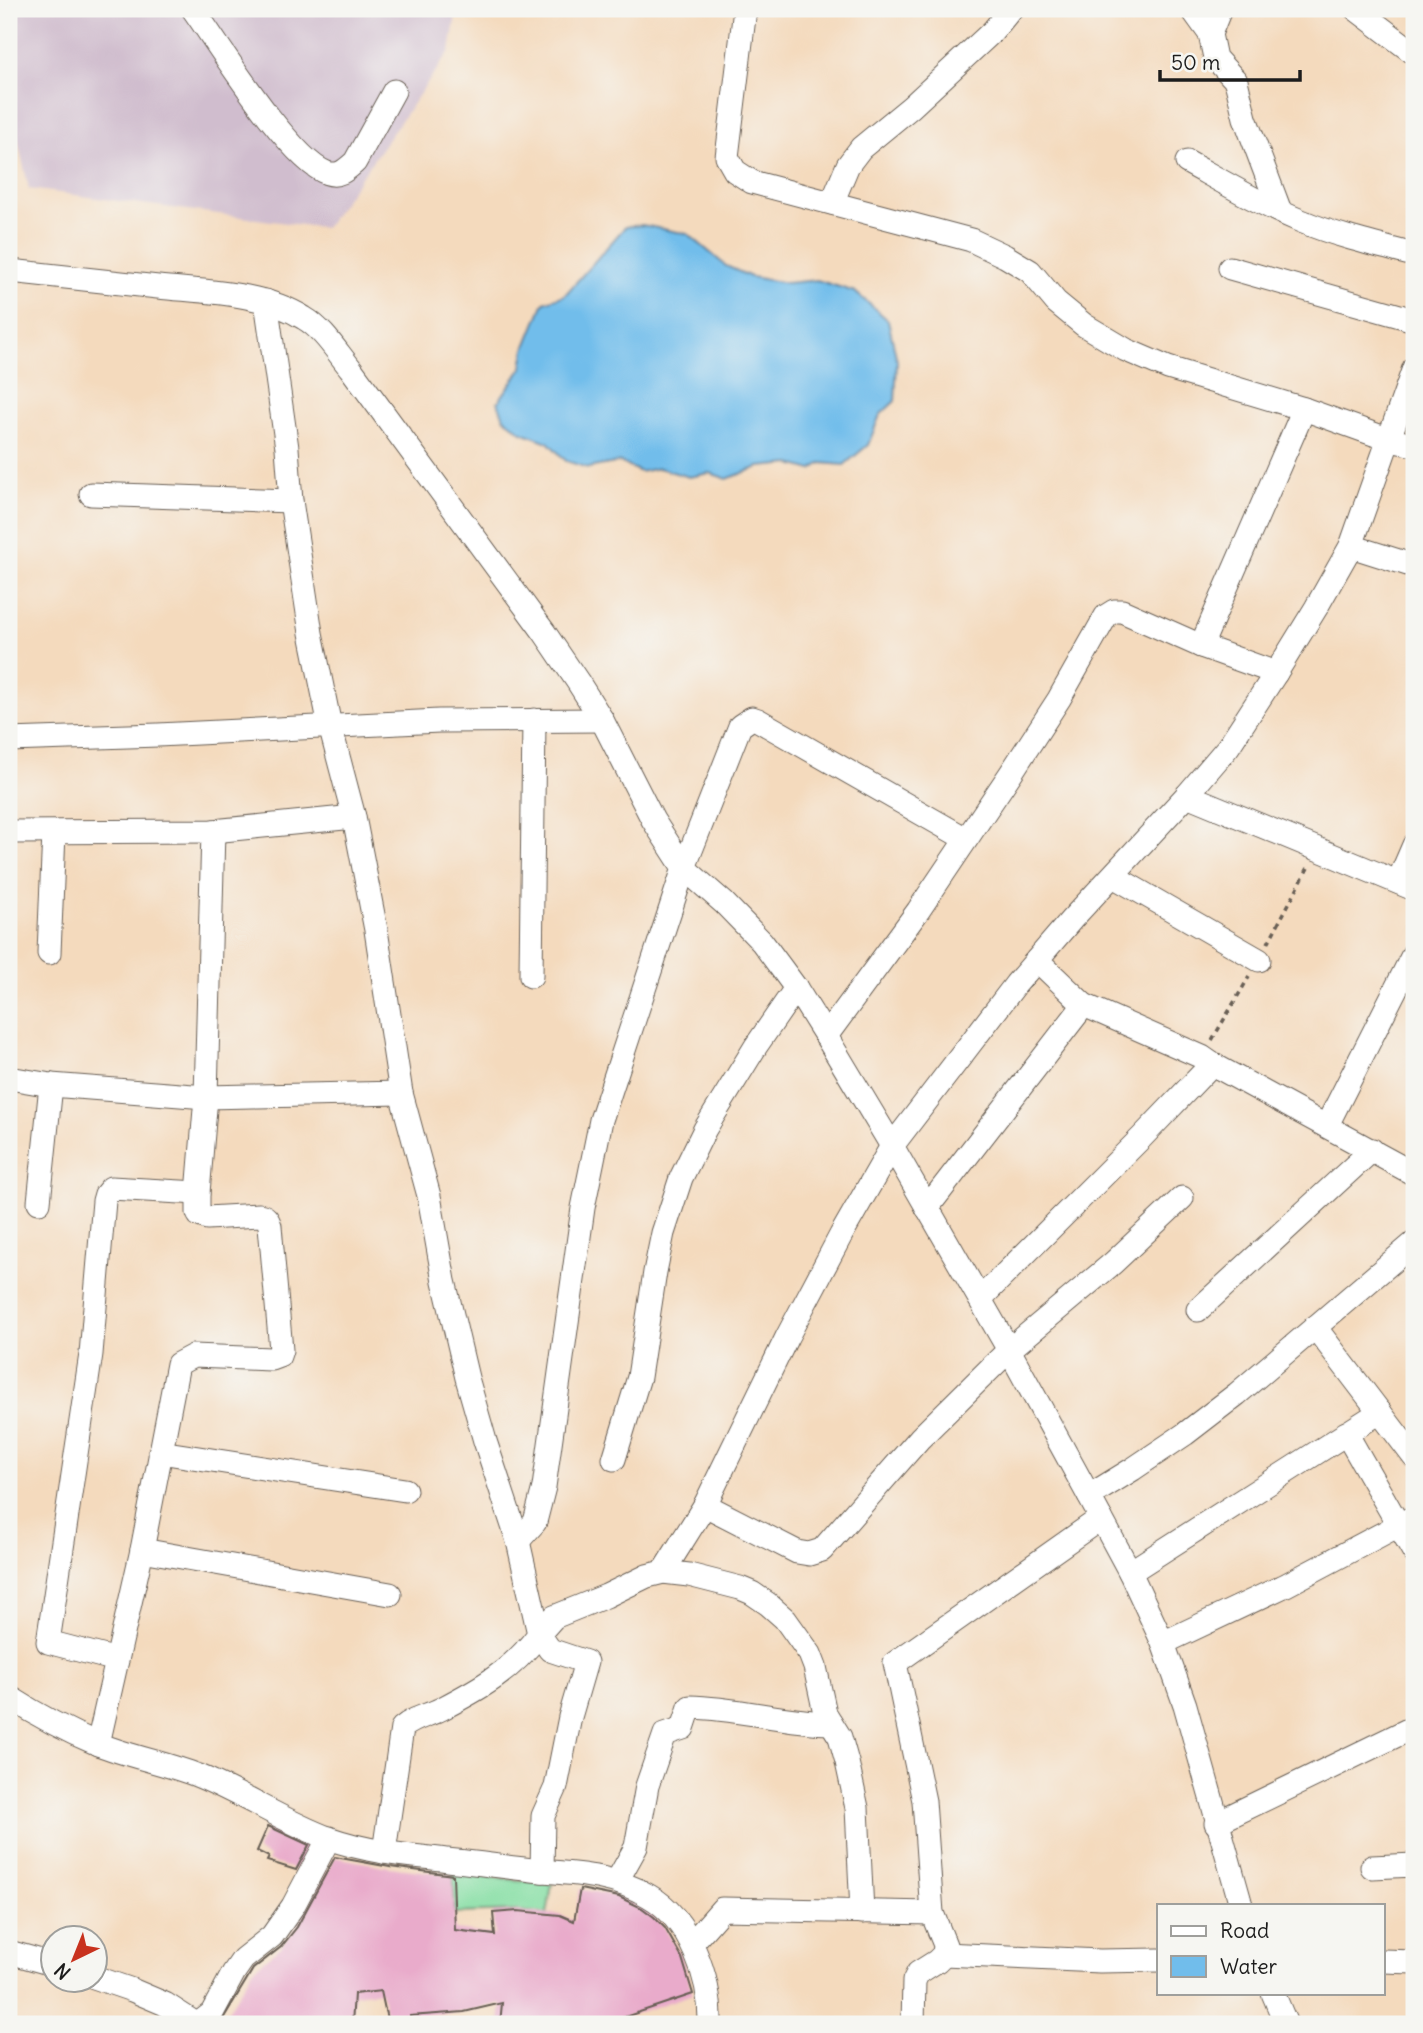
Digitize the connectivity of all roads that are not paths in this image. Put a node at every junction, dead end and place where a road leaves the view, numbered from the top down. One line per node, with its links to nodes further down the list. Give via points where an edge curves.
1 (193, 9): 9 (street, via 281,132 328,174 345,171 355,162)
2 (745, 9): 11 (street, via 727,157 735,171 752,182)
3 (1011, 9): 11 (street, via 911,107 861,148 848,165)
4 (1192, 9): 7 (street)
5 (1220, 9): 7 (street)
6 (1356, 9): 8 (street)
7 (1210, 34): 12 (street, via 1215,58 1236,81)
8 (1414, 53)
9 (394, 91)
10 (1187, 162): 12 (street)
11 (832, 203): 19 (street, via 971,240 1030,271 1056,302 1126,350 1168,368)
12 (1280, 211): 13 (street)
13 (1414, 255)
14 (1230, 268): 17 (street)
15 (9, 271): 16 (street)
16 (266, 301): 23 (street); 29 (street, via 307,319 327,339 544,632)
17 (1414, 320)
18 (1414, 368): 20 (street)
19 (1304, 409): 20 (street); 26 (street)
20 (1390, 440): 21 (street); 24 (street)
21 (1414, 445)
22 (90, 494): 23 (street)
23 (291, 501): 30 (street)
24 (1351, 546): 25 (street); 27 (street)
25 (1414, 566)
26 (1201, 646): 27 (street); 37 (street, via 1122,611 1106,616 1059,699)
27 (1276, 673): 32 (street, via 1228,747)
28 (534, 720): 29 (street); 30 (street); 46 (street)
29 (602, 720): 39 (street, via 653,820)
30 (330, 726): 31 (street); 33 (street)
31 (9, 740)
32 (1187, 795): 40 (street); 41 (street)
33 (354, 817): 34 (street); 53 (street)
34 (213, 831): 36 (street); 54 (street)
35 (9, 832): 36 (street)
36 (54, 833): 42 (street)
37 (965, 839): 39 (street, via 752,718 740,726); 49 (street)
38 (1414, 845): 41 (street)
39 (684, 869): 47 (street, via 762,942); 78 (street, via 601,1120 583,1208 544,1487 535,1522)
40 (1113, 876): 44 (street); 45 (street)
41 (1406, 886)
42 (49, 953)
43 (1414, 953): 55 (street)
44 (1037, 960): 48 (street); 56 (street)
45 (1259, 960)
46 (531, 976)
47 (796, 988): 49 (street); 72 (street, via 712,1117 681,1178 663,1233 639,1377)
48 (1084, 1005): 50 (street); 62 (street)
49 (826, 1036): 56 (street)
50 (1212, 1064): 55 (street); 64 (street)
51 (9, 1077): 52 (street)
52 (51, 1085): 54 (street); 61 (street)
53 (401, 1093): 54 (street); 78 (street, via 429,1196 467,1378)
54 (206, 1097): 59 (street)
55 (1327, 1125): 57 (street)
56 (892, 1146): 62 (street); 75 (street, via 793,1325)
57 (1372, 1150): 58 (street); 65 (street)
58 (1414, 1174)
59 (198, 1193): 70 (street, via 199,1215 264,1216 269,1222 281,1350 271,1359 193,1356 178,1364); 86 (street, via 111,1188 104,1201 91,1354 48,1642)
60 (1182, 1198): 67 (street)
61 (39, 1202)
62 (927, 1208): 64 (street)
63 (1414, 1243): 66 (street)
64 (980, 1299): 67 (street)
65 (1198, 1310)
66 (1315, 1327): 68 (street); 74 (street, via 1185,1434)
67 (1009, 1350): 74 (street); 75 (street, via 920,1438 822,1550 797,1552)
68 (1380, 1412): 69 (street); 71 (street)
69 (1346, 1433): 77 (street); 82 (street)
70 (160, 1452): 73 (street); 79 (street)
71 (1414, 1457)
72 (614, 1459)
73 (405, 1490)
74 (1089, 1496): 76 (street)
75 (705, 1505): 81 (street)
76 (1101, 1518): 82 (street); 100 (street, via 895,1663 924,1801)
77 (1407, 1521): 80 (street); 85 (street, via 1286,1586)
78 (518, 1541): 84 (street)
79 (142, 1550): 83 (street); 86 (street)
80 (1414, 1552)
81 (663, 1572): 84 (street, via 554,1617); 88 (street, via 752,1593 785,1619 810,1654)
82 (1130, 1572): 85 (street)
83 (390, 1594)
84 (539, 1634): 93 (street, via 508,1669 401,1728); 96 (street, via 550,1650 586,1662 556,1787 543,1816)
85 (1163, 1643): 91 (street, via 1185,1705)
86 (117, 1660): 90 (street)
87 (9, 1697): 90 (street)
88 (831, 1723): 97 (street, via 690,1707 683,1728 665,1734 646,1787 636,1847); 99 (street, via 840,1737 857,1808)
89 (1414, 1727): 91 (street)
90 (98, 1744): 92 (street, via 195,1774)
91 (1216, 1823): 98 (street)
92 (329, 1838): 93 (street); 110 (street, via 272,1936 243,1959 212,2014)
93 (384, 1852): 96 (street)
94 (1414, 1865): 95 (street)
95 (1372, 1867)
96 (542, 1871): 97 (street)
97 (617, 1881): 101 (street, via 668,1910)
98 (1241, 1904)
99 (862, 1912): 100 (street); 101 (street, via 722,1909)
100 (932, 1913): 103 (street)
101 (692, 1943): 111 (street, via 708,1994)
102 (9, 1952): 104 (street)
103 (944, 1954): 105 (street); 112 (street, via 914,1981)
104 (38, 1960)
105 (1157, 1960)
106 (1384, 1961): 107 (street)
107 (1414, 1962)
108 (108, 1982): 110 (street, via 165,2004)
109 (1273, 1994): 113 (street)
110 (197, 2024)
111 (710, 2024)
112 (913, 2024)
113 (1286, 2024)

